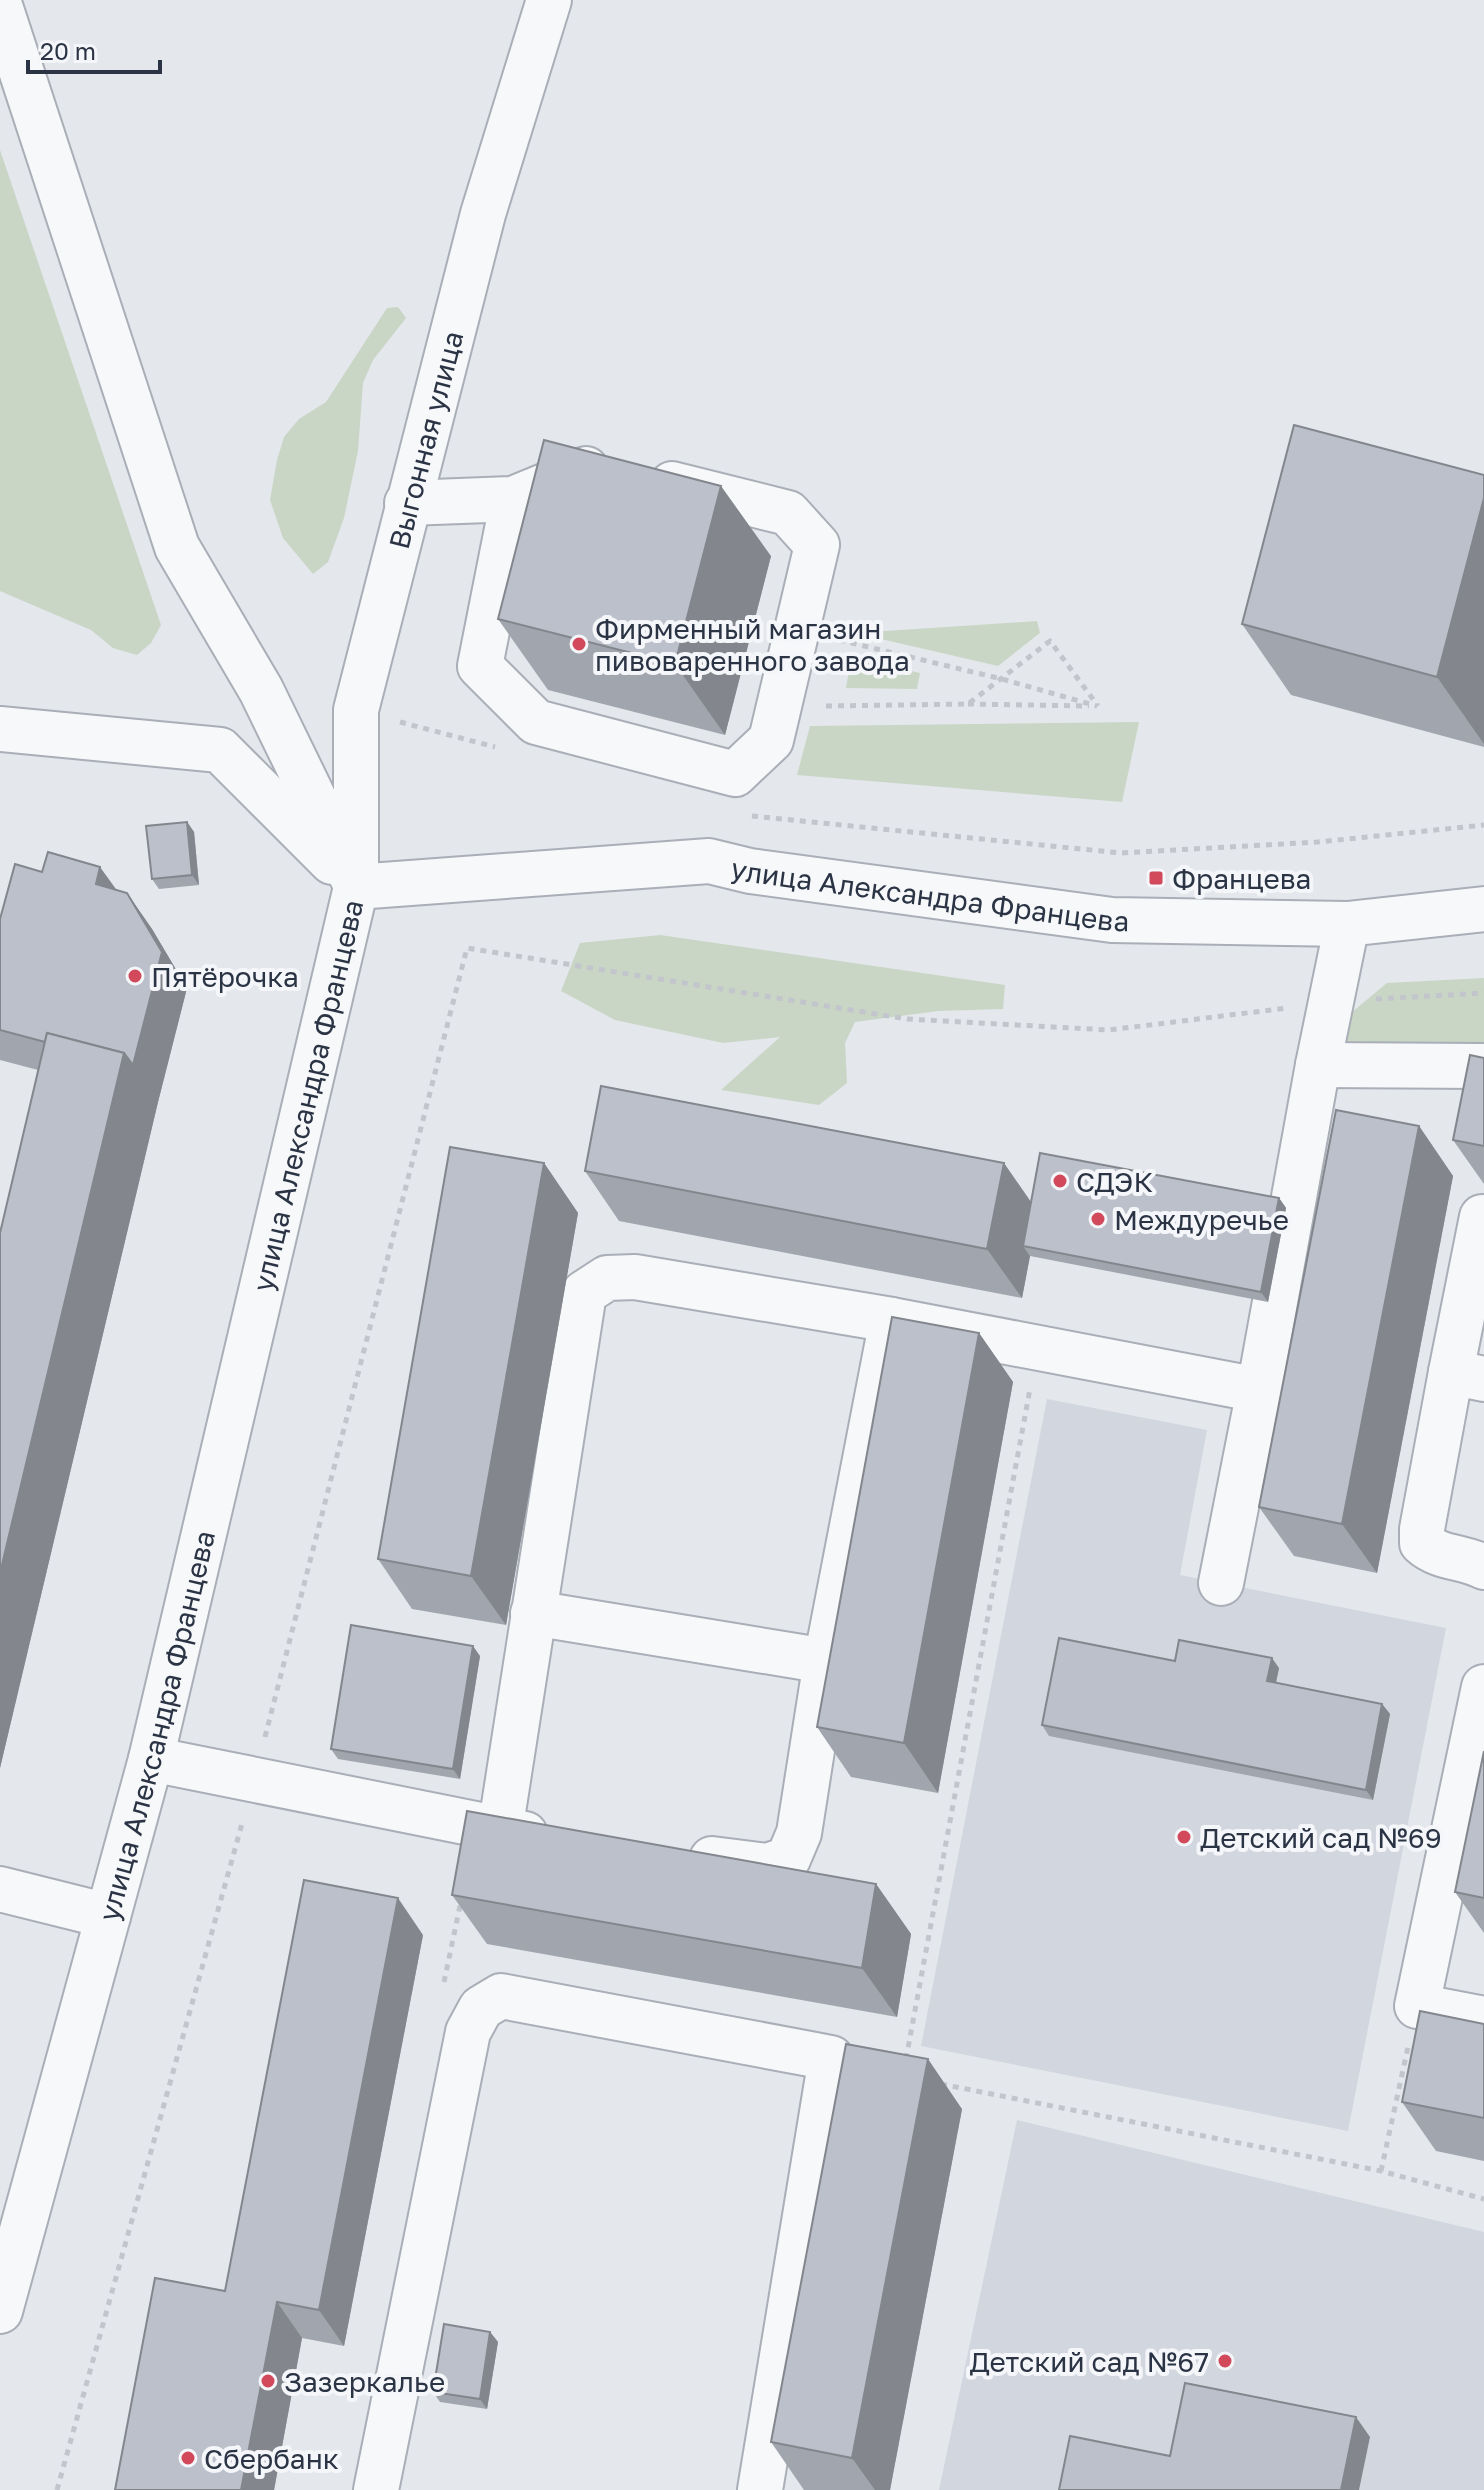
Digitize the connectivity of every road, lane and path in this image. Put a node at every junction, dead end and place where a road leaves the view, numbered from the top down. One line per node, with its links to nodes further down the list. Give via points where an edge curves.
1 (549, 0): 4 (street, Выгонная улица, via 483,214)
2 (0, 6): 15 (street, via 177,547 261,690)
3 (513, 499): 4 (street); 5 (street, via 595,466 788,513 817,545); 9 (street, via 480,666 536,722 735,774 771,740)
4 (407, 503): 10 (street, Выгонная улица)
5 (797, 630): 6 (path); 9 (street)
6 (1002, 679): 7 (path); 8 (path); 8 (path, via 1050,641)
7 (968, 704): 8 (path); 9 (path)
8 (1098, 706)
9 (779, 707)
10 (356, 710): 12 (path); 15 (street, Выгонная улица)
11 (0, 729): 15 (street, via 220,750)
12 (505, 750)
13 (745, 814): 14 (path, via 1121,853 1318,842)
14 (1484, 825)
15 (356, 887): 17 (street, улица Александра Францева, via 709,861 1112,920); 30 (street, улица Александра Францева)
16 (1484, 909): 17 (street, улица Александра Францева)
17 (1347, 924): 18 (street)
18 (1318, 1065): 19 (street); 24 (street)
19 (1484, 1066)
20 (1482, 1217): 23 (street)
21 (892, 1320): 22 (street); 27 (street, via 635,1277 607,1278 584,1293); 28 (street)
22 (1037, 1348): 24 (street); 38 (path)
23 (1468, 1375): 25 (street, via 1422,1543 1434,1554)
24 (1259, 1390): 26 (street)
25 (1484, 1567)
26 (1221, 1583)
27 (533, 1613): 28 (street); 31 (street)
28 (826, 1661): 33 (street, via 799,1833 788,1859 767,1866)
29 (1484, 1687): 36 (street)
30 (151, 1759): 31 (street); 35 (street, улица Александра Францева)
31 (500, 1831): 32 (street)
32 (563, 1839)
33 (673, 1854)
34 (0, 1889): 35 (street)
35 (108, 1916): 42 (street, улица Александра Францева)
36 (1417, 2006): 37 (street); 40 (path)
37 (1484, 2019)
38 (906, 2061)
39 (934, 2082): 40 (path)
40 (1381, 2171): 41 (path)
41 (1484, 2199)
42 (0, 2311)
43 (376, 2490): 44 (street, via 468,2032 481,2008 501,1996 831,2058)
44 (760, 2490)

